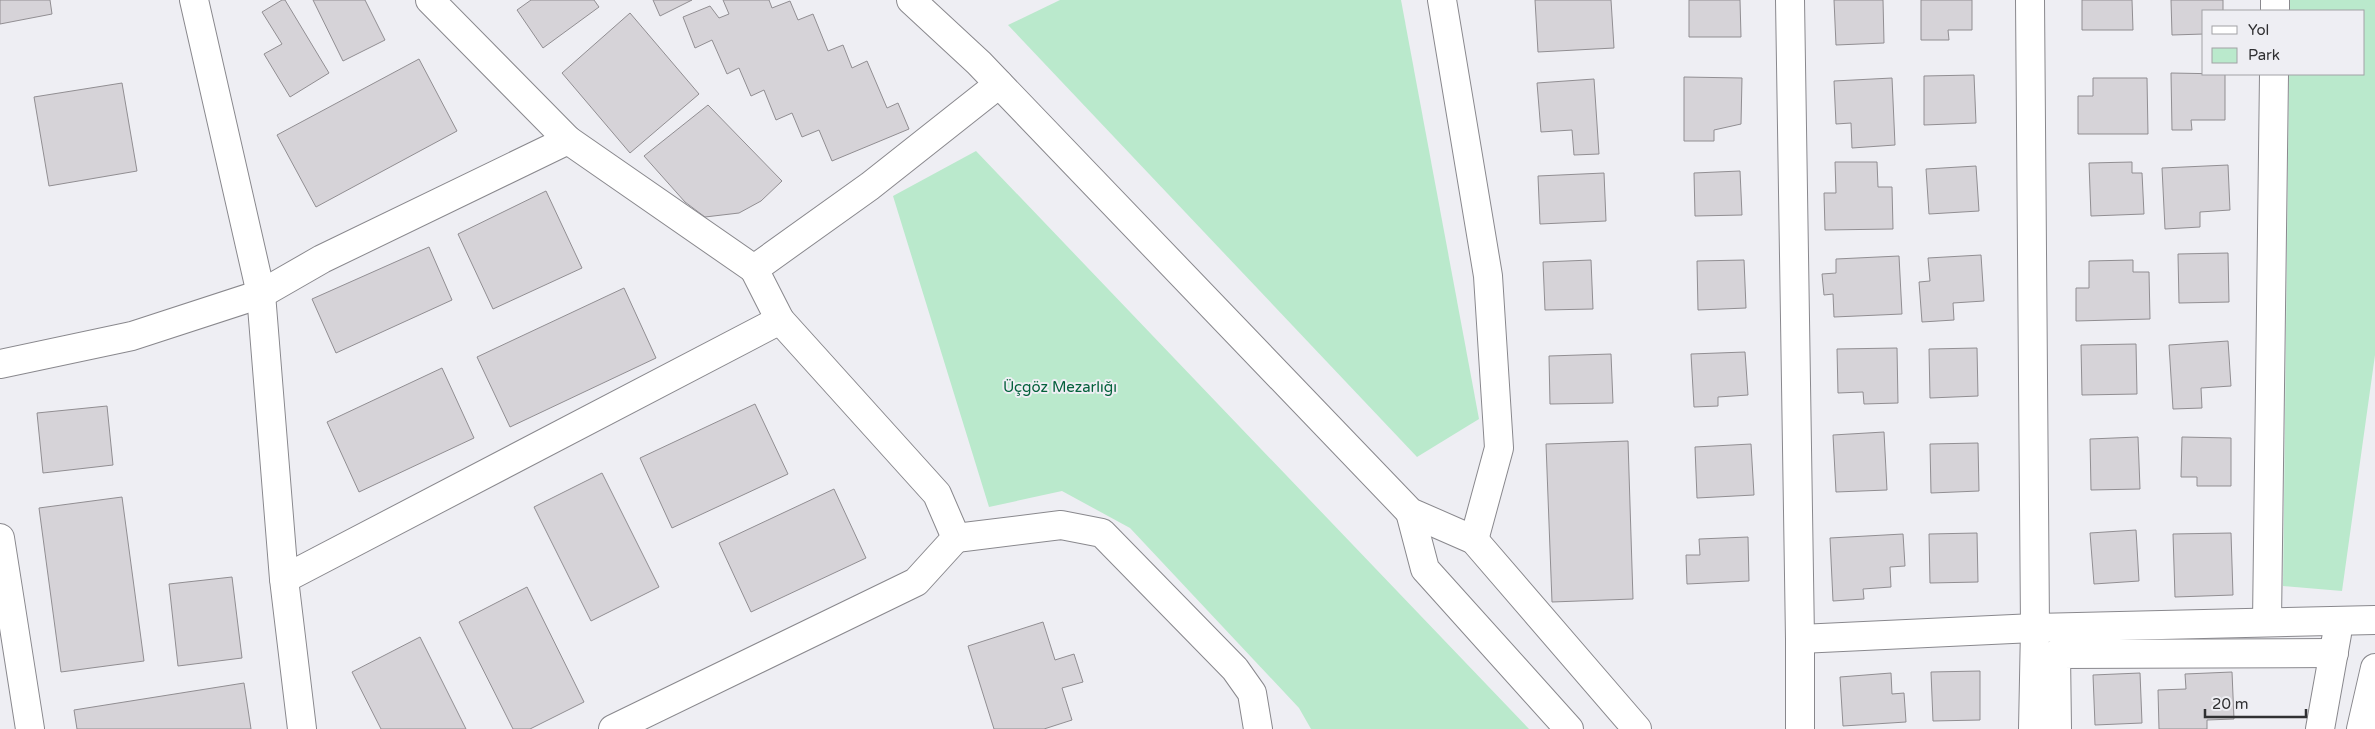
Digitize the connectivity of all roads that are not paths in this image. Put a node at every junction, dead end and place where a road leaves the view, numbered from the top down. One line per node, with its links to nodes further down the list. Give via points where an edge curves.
1 (194, 0): 11 (street)
2 (430, 0): 9 (street)
3 (911, 0): 8 (street)
4 (1442, 0): 17 (street, via 1488,276 1498,438)
5 (1790, 0): 23 (street)
6 (2030, 0): 22 (street)
7 (2274, 75): 21 (street)
8 (999, 84): 10 (street, via 870,186); 14 (street)
9 (568, 140): 10 (street); 11 (street, via 322,259)
10 (754, 269): 12 (street)
11 (262, 294): 13 (street, via 132,336); 18 (street)
12 (780, 320): 16 (street, via 937,494); 18 (street)
13 (0, 364)
14 (1410, 512): 17 (street); 31 (street, via 1425,569)
15 (0, 538): 25 (street)
16 (956, 538): 29 (street, via 916,582); 30 (street, via 1061,525 1102,533 1235,669 1252,693)
17 (1474, 540): 32 (street)
18 (284, 579): 28 (street)
19 (2339, 620): 20 (street); 21 (street); 24 (street)
20 (2375, 620)
21 (2267, 622): 22 (street)
22 (2035, 628): 23 (street); 34 (street)
23 (1800, 639): 33 (street)
24 (2334, 653): 35 (street, via 2056,654); 36 (street)
25 (10, 663): 27 (street)
26 (2375, 668): 37 (street)
27 (30, 729)
28 (302, 729)
29 (613, 729)
30 (1258, 729)
31 (1570, 729)
32 (1637, 729)
33 (1800, 729)
34 (2033, 729)
35 (2057, 729)
36 (2320, 729)
37 (2361, 729)

